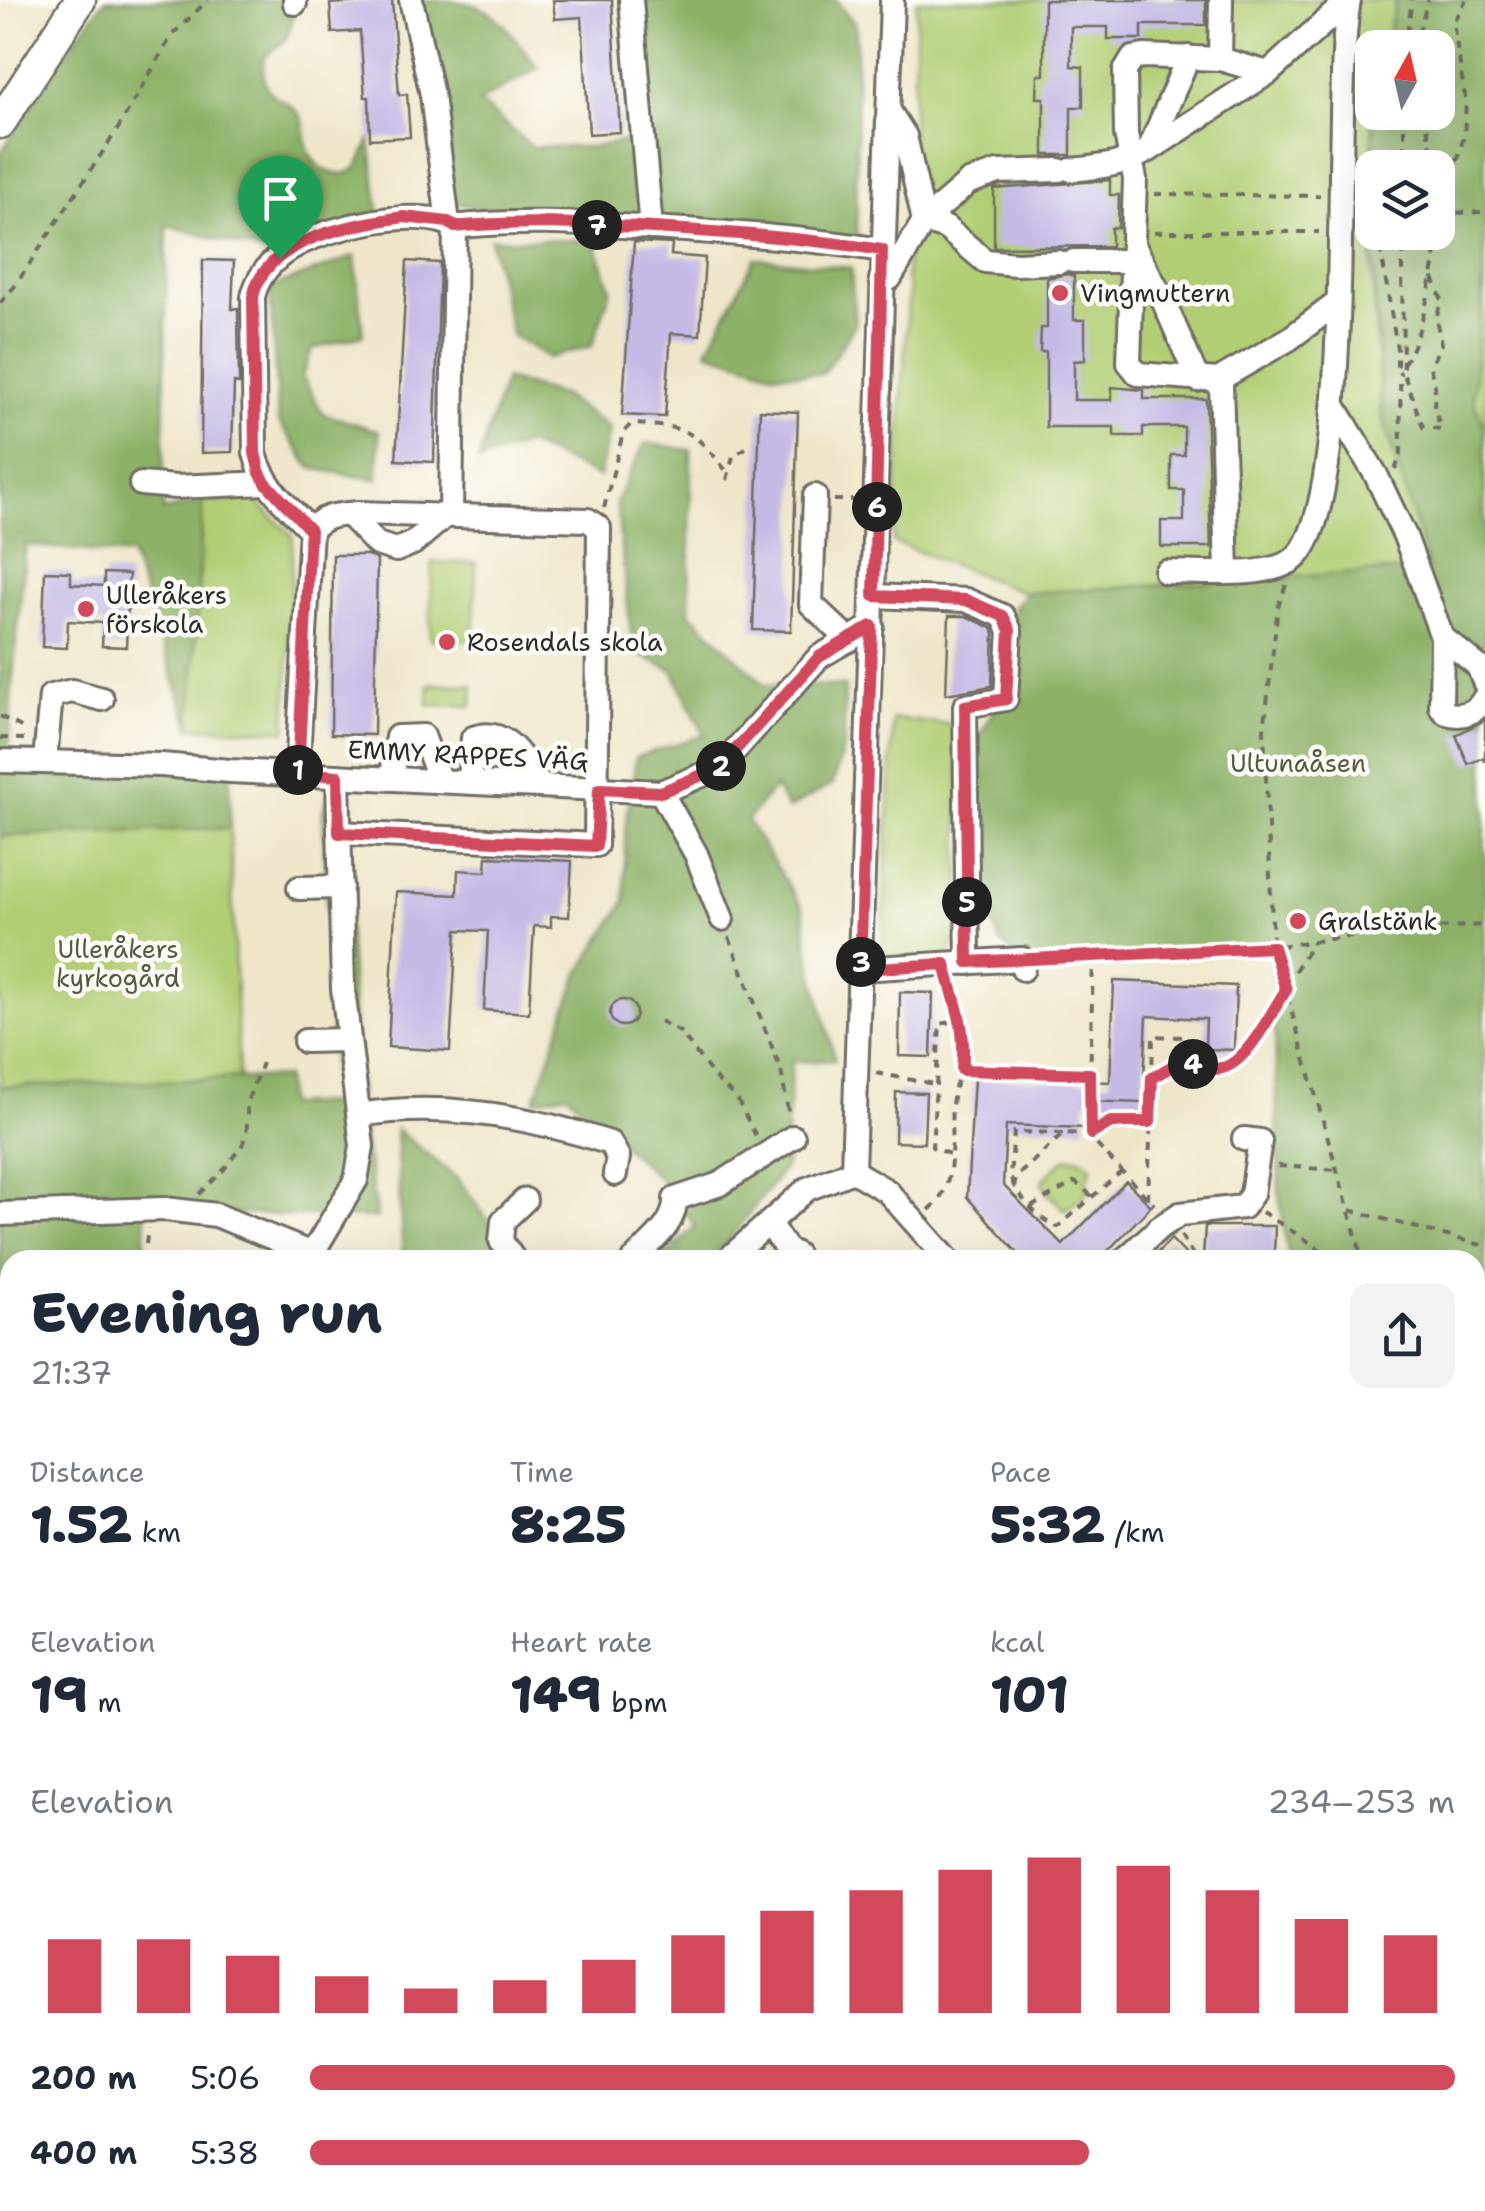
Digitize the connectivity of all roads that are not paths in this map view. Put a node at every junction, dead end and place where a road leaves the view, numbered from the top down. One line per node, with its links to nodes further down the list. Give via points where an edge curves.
1 (80, 0): 11 (main road)
2 (411, 0): 14 (street)
3 (631, 0): 15 (street)
4 (892, 0): 10 (street)
5 (1220, 0): 8 (street)
6 (1349, 0): 9 (street); 19 (street)
7 (1188, 57): 8 (street); 12 (street); 12 (street, via 1144,56 1128,64 1126,134)
8 (1220, 59): 9 (street)
9 (1268, 73): 12 (street)
10 (889, 111): 13 (street, via 905,136); 16 (street)
11 (0, 123)
12 (1141, 155): 13 (street, via 1107,166 983,175); 17 (street)
13 (924, 221): 17 (street, via 946,228 984,261 1067,261); 18 (street, via 890,278)
14 (451, 225): 15 (street); 22 (street, via 404,217 325,235 298,244 256,282 255,453); 26 (street)
15 (651, 228): 16 (street)
16 (882, 250): 18 (street)
17 (1133, 252): 20 (street); 20 (street, via 1132,370)
18 (882, 279): 30 (street)
19 (1337, 303): 20 (street, via 1290,339); 21 (street)
20 (1208, 380): 28 (street, via 1222,390)
21 (1335, 407): 28 (street, via 1319,500 1296,558 1263,570); 32 (street, via 1380,482)
22 (266, 483): 23 (street); 27 (street)
23 (141, 484)
24 (815, 498): 33 (street, via 811,604)
25 (348, 514): 26 (street); 26 (street, via 377,544 396,550); 27 (street, via 319,520)
26 (449, 515): 45 (street, via 588,520 599,528)
27 (310, 530): 39 (street)
28 (1227, 571): 29 (street)
29 (1166, 572)
30 (874, 596): 31 (street); 51 (street, via 966,600 1003,616 1010,630 1006,699 965,706)
31 (872, 626): 33 (street, EMMY RAPPES VÄG); 53 (street)
32 (1442, 638): 34 (street, via 1478,666); 35 (street, via 1440,699 1446,713 1470,713)
33 (849, 640): 46 (street, EMMY RAPPES VÄG, via 819,657 719,768)
34 (1485, 684)
35 (1485, 696)
36 (102, 699): 37 (street, via 72,691 52,696)
37 (46, 750): 38 (street, EMMY RAPPES VÄG); 39 (street, EMMY RAPPES VÄG)
38 (0, 761)
39 (298, 773): 40 (street, EMMY RAPPES VÄG)
40 (338, 776): 41 (street, EMMY RAPPES VÄG); 47 (street)
41 (392, 778): 42 (street, EMMY RAPPES VÄG); 42 (street, via 397,737 423,736)
42 (440, 781): 43 (street, EMMY RAPPES VÄG)
43 (469, 782): 44 (street, EMMY RAPPES VÄG); 44 (street, via 473,738 485,734 509,742)
44 (540, 786): 45 (street, EMMY RAPPES VÄG)
45 (599, 789): 46 (street, EMMY RAPPES VÄG); 47 (street, via 596,846)
46 (661, 792): 50 (street)
47 (339, 833): 48 (street)
48 (340, 886): 49 (street); 54 (street)
49 (298, 888)
50 (722, 919)
51 (956, 963): 52 (street); 53 (street)
52 (1023, 964)
53 (860, 969): 59 (street)
54 (348, 1040): 55 (street); 56 (street)
55 (305, 1041)
56 (360, 1115): 60 (street, via 402,1108 510,1118 610,1143 618,1158); 65 (street, via 356,1180)
57 (793, 1137): 67 (street, via 720,1184 675,1199 674,1215)
58 (1244, 1140): 71 (street, via 1260,1142 1252,1194 1243,1207 1180,1214)
59 (852, 1171): 63 (street, via 807,1190); 70 (street, via 887,1191)
60 (616, 1174)
61 (525, 1200): 66 (street, via 503,1221)
62 (0, 1214): 64 (street, via 165,1209 216,1215)
63 (768, 1223): 68 (street); 69 (street)
64 (300, 1250)
65 (321, 1250)
66 (508, 1250)
67 (643, 1250)
68 (737, 1250)
69 (786, 1250)
70 (939, 1250)
71 (1136, 1250)

